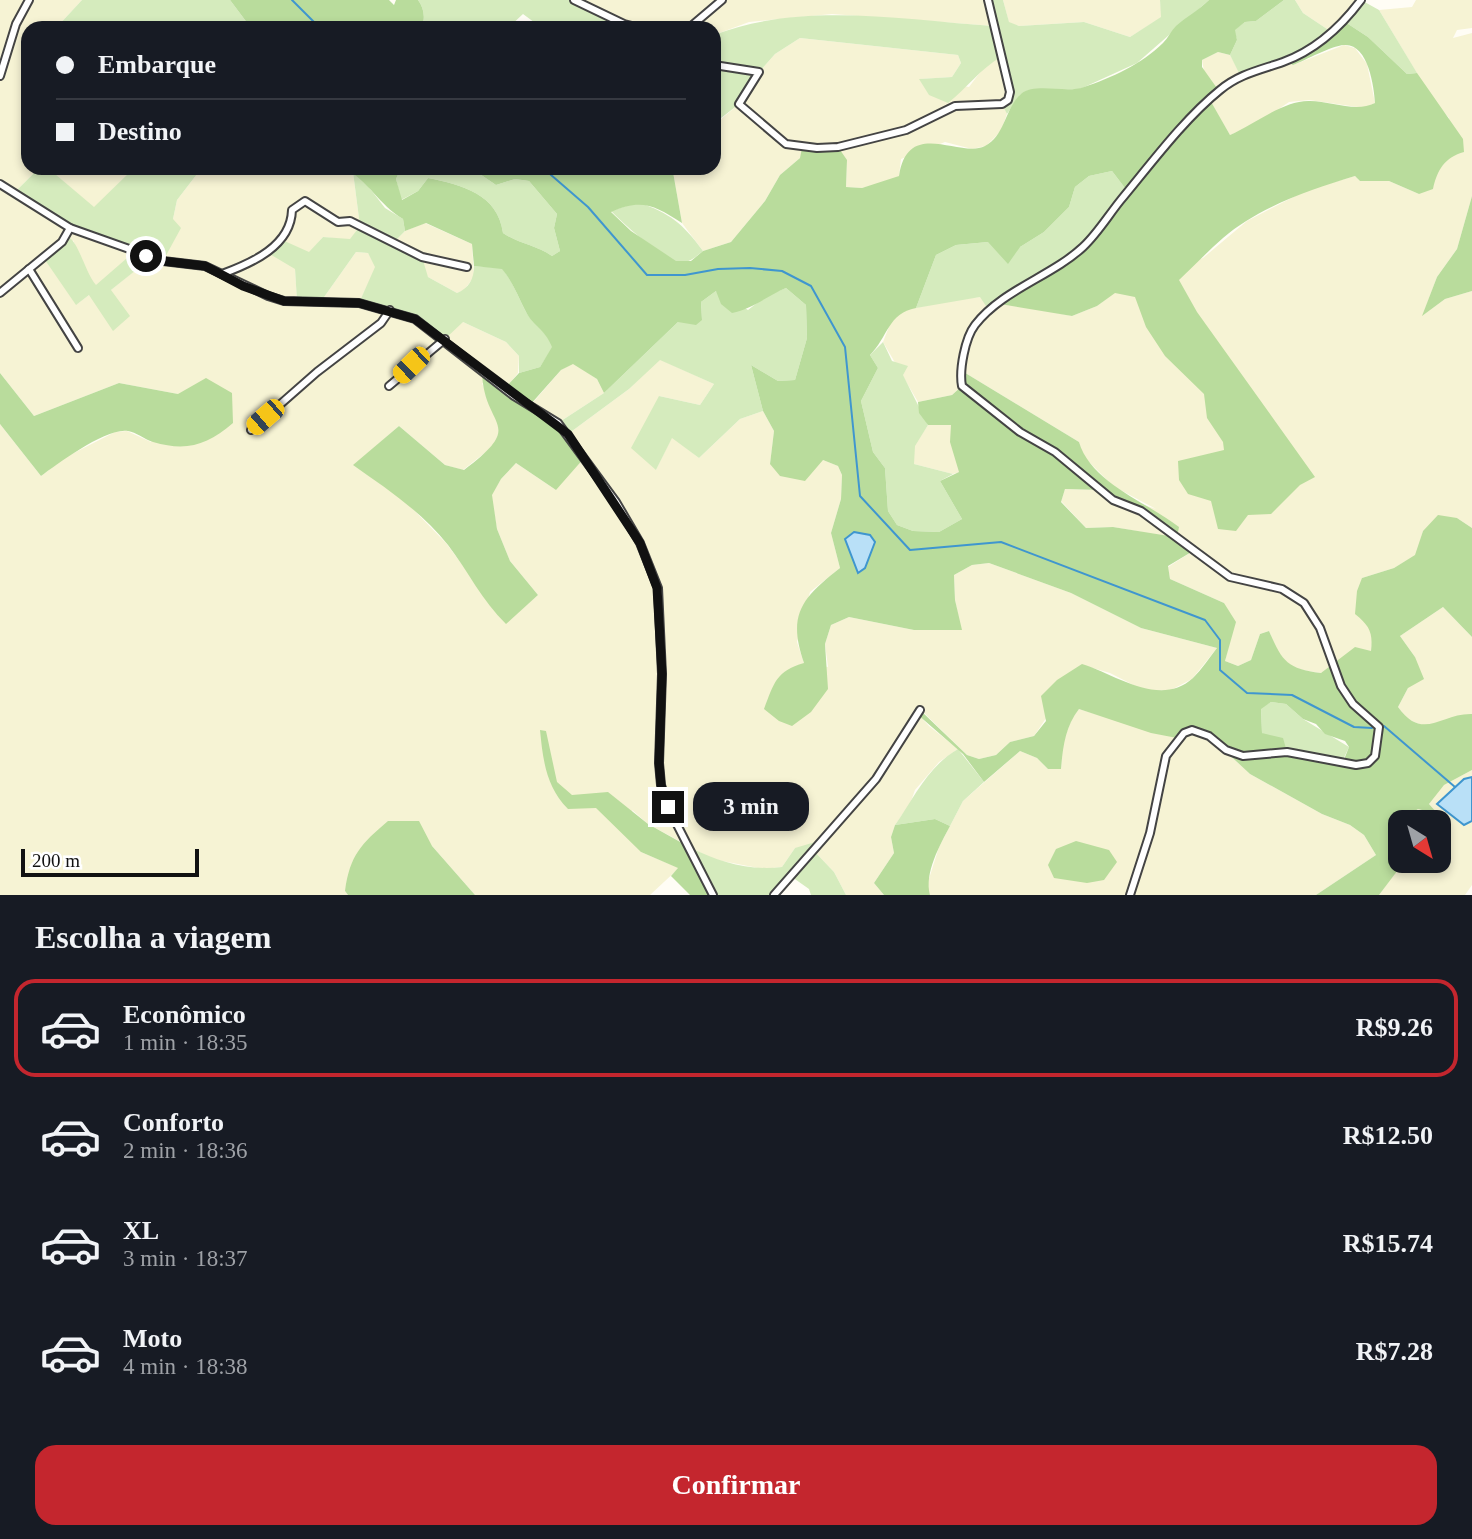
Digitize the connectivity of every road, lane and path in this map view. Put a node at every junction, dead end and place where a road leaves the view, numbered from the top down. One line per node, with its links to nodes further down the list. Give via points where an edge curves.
1 (29, 0): 9 (street, via 16,24)
2 (574, 0): 6 (street)
3 (722, 0): 7 (street)
4 (988, 0): 8 (street, via 1010,92 1008,100 955,106 906,130 838,147 802,148 775,137 739,104 759,72)
5 (1361, 0): 24 (street, via 1323,41 1285,61 1240,75 1219,91 1085,246 1000,304 974,326 969,337 962,386 1020,432 1055,452 1112,500 1141,512 1230,577 1282,589 1304,603 1320,628 1341,685 1353,704 1379,727 1375,756 1356,765 1287,752 1243,756 1209,736 1192,730 1184,733 1166,756 1150,833)
6 (618, 21)
7 (697, 21)
8 (721, 66)
9 (0, 76)
10 (0, 184): 11 (street)
11 (70, 228): 13 (street, via 68,236); 14 (street, via 163,261 205,266)
12 (467, 267): 14 (street, via 422,257 350,221 338,222 305,201 292,210 292,222 268,253)
13 (29, 269): 15 (street); 18 (street)
14 (222, 274): 16 (street, via 284,301 359,303)
15 (0, 293)
16 (390, 310): 17 (street, via 415,319); 20 (street, via 382,323)
17 (445, 339): 19 (street); 22 (street, via 514,396 558,423 640,543 657,588 661,620 661,785)
18 (78, 348)
19 (389, 386)
20 (251, 430)
21 (920, 710): 23 (street, via 876,779)
22 (713, 895)
23 (774, 895)
24 (1129, 895)

